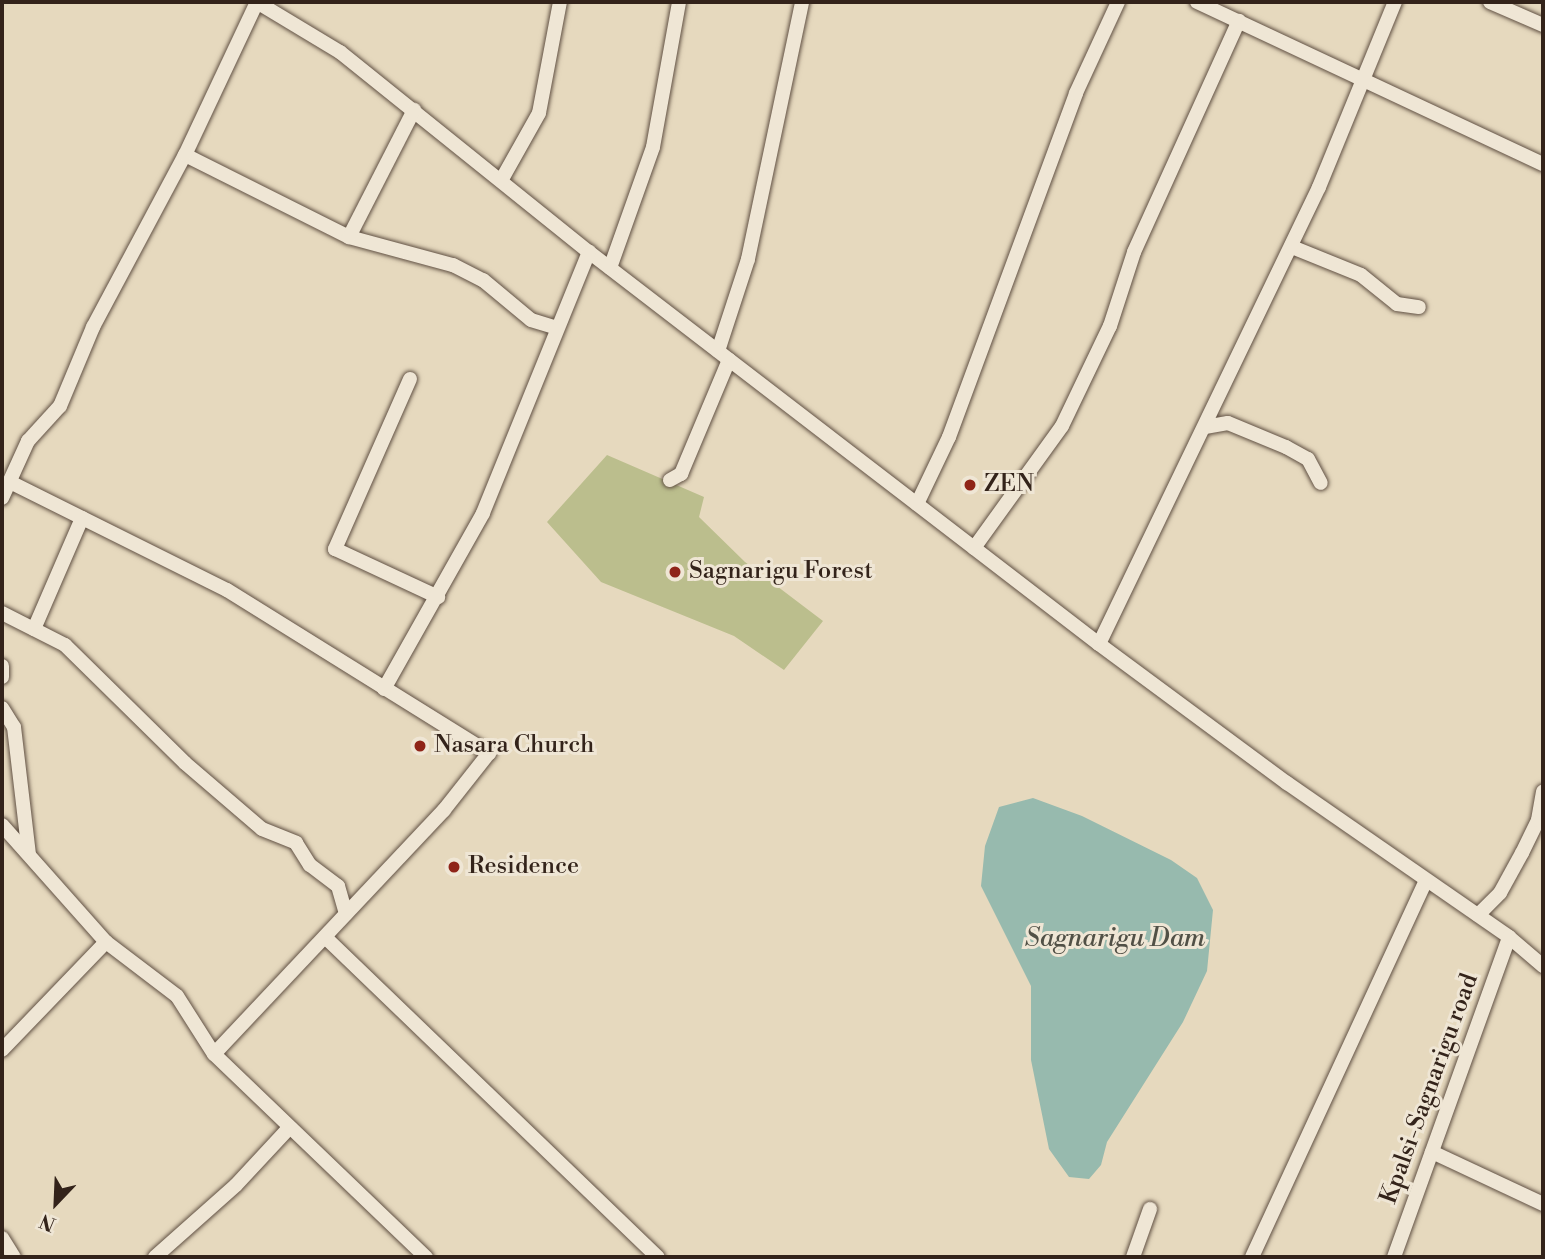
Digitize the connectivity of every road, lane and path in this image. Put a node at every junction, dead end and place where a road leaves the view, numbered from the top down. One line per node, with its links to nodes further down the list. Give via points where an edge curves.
1 (257, 2): 12 (street, via 340,52); 13 (street)
2 (560, 2): 15 (street, via 539,113)
3 (679, 2): 19 (street, via 653,146)
4 (802, 2): 22 (street)
5 (1118, 2): 29 (street, via 1076,93 949,437)
6 (1197, 2): 9 (street)
7 (1395, 2): 11 (street)
8 (1490, 2): 10 (street)
9 (1239, 21): 11 (street); 31 (street, via 1135,252 1110,326 1062,426)
10 (1543, 25)
11 (1361, 80): 14 (street); 17 (street)
12 (414, 110): 15 (street); 16 (street)
13 (185, 155): 16 (street); 26 (street, via 93,327 60,406 28,441)
14 (1543, 163)
15 (502, 180): 18 (street)
16 (349, 237): 21 (street, via 453,265 483,280 531,320)
17 (1292, 247): 20 (street, via 1361,275 1396,304); 24 (street)
18 (589, 252): 19 (street); 21 (street)
19 (610, 268): 22 (street)
20 (1419, 307)
21 (557, 328): 32 (street, via 483,513)
22 (723, 356): 25 (street, via 681,474); 29 (street)
23 (410, 379): 32 (street, via 335,549)
24 (1205, 427): 27 (street, via 1228,423 1286,447 1308,459); 35 (street)
25 (670, 480)
26 (12, 483): 28 (street); 30 (street)
27 (1321, 483)
28 (2, 498)
29 (917, 504): 31 (street)
30 (82, 518): 34 (street); 38 (street, via 227,590)
31 (974, 548): 35 (street)
32 (438, 597): 38 (street)
33 (2, 613): 34 (street)
34 (34, 629): 45 (street, via 65,645 185,763 262,829 296,843 310,865 338,886)
35 (1099, 645): 44 (street)
36 (2, 666): 37 (street)
37 (2, 677)
38 (384, 689): 45 (street, via 489,753 444,810)
39 (2, 708): 43 (street, via 14,727)
40 (1543, 791): 41 (street)
41 (1540, 822): 46 (street, via 1500,893)
42 (2, 825): 43 (street)
43 (29, 854): 49 (street)
44 (1426, 880): 46 (street); 63 (street)
45 (346, 914): 47 (street)
46 (1478, 915): 48 (street)
47 (325, 937): 52 (street); 62 (street)
48 (1509, 937): 50 (street); 54 (street, Kpalsi-Sagnarigu road)
49 (106, 942): 51 (street); 52 (street, via 177,996)
50 (1543, 966)
51 (2, 1050)
52 (214, 1054): 53 (street)
53 (289, 1128): 60 (street, via 236,1185); 61 (street)
54 (1432, 1152): 55 (street); 64 (street, Kpalsi-Sagnarigu road)
55 (1543, 1205)
56 (1150, 1209): 58 (street)
57 (2, 1238): 59 (street)
58 (1135, 1255)
59 (15, 1257)
60 (155, 1257)
61 (426, 1257)
62 (658, 1257)
63 (1252, 1257)
64 (1394, 1257)

